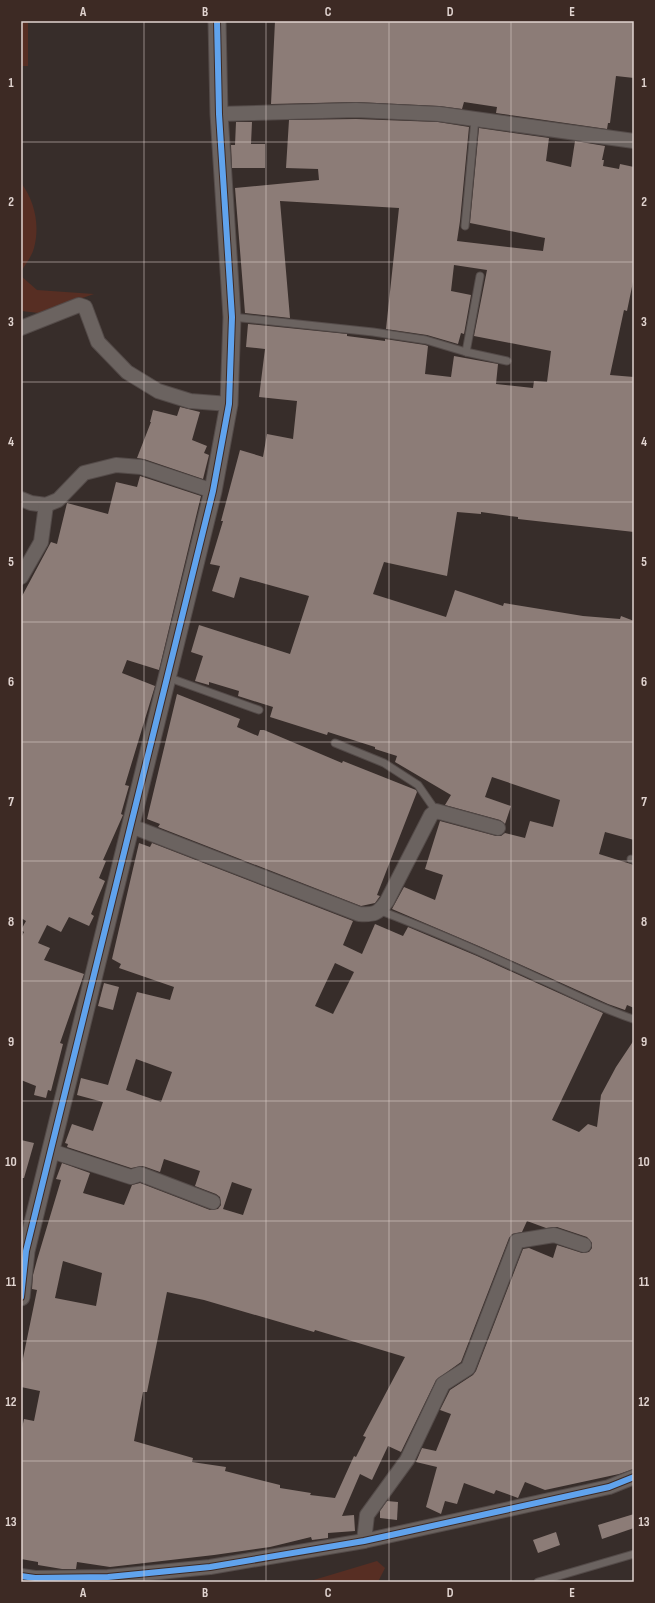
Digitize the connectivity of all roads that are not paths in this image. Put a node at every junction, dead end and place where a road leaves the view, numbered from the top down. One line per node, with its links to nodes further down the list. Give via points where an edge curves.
1 (217, 21): 2 (street)
2 (219, 114): 3 (street, via 356,110 439,114); 7 (street)
3 (475, 119): 4 (street); 5 (lane)
4 (634, 141)
5 (465, 226)
6 (480, 276): 9 (lane)
7 (232, 317): 9 (lane, via 373,332 426,340); 11 (street)
8 (21, 328): 11 (street, via 79,305 85,307 98,342 127,372 158,391 190,401)
9 (466, 352): 10 (lane)
10 (507, 361)
11 (229, 404): 12 (street)
12 (213, 491): 14 (street, via 141,467 116,465 84,473 58,500); 16 (street)
13 (21, 499): 14 (street)
14 (46, 505): 15 (street, via 41,542)
15 (21, 577)
16 (167, 677): 17 (lane); 20 (street)
17 (259, 710)
18 (335, 743): 19 (lane, via 384,763 418,785)
19 (436, 811): 21 (street); 22 (street, via 431,815)
20 (131, 826): 22 (street, via 358,914 371,915); 24 (street)
21 (498, 828)
22 (381, 911): 23 (lane, via 425,927 606,1010)
23 (633, 1019)
24 (51, 1151): 25 (street, via 131,1176 140,1174); 27 (street)
25 (213, 1202)
26 (584, 1245): 30 (street, via 554,1235 517,1241 468,1368 442,1384 407,1460 367,1515)
27 (24, 1251): 28 (street)
28 (21, 1297)
29 (634, 1478): 30 (street, via 609,1487)
30 (364, 1541): 32 (street, via 202,1568 108,1577)
31 (634, 1554): 33 (lane)
32 (21, 1576)
33 (538, 1582)

